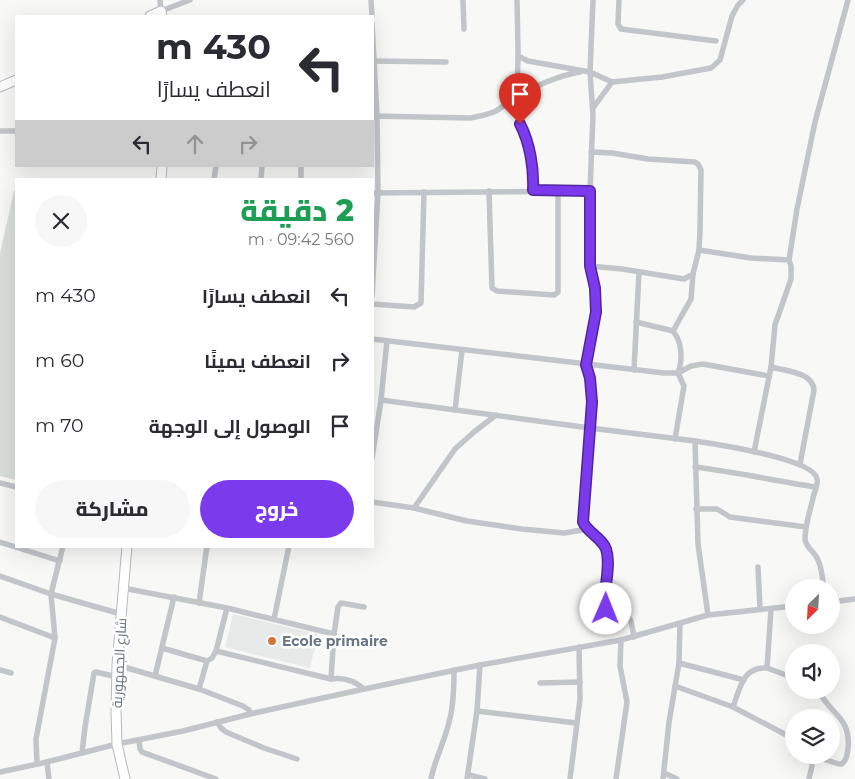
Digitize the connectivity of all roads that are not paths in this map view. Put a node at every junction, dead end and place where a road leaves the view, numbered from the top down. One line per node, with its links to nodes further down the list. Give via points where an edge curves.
1 (160, 0): 10 (street)
2 (190, 0): 10 (street)
3 (372, 0): 11 (street)
4 (463, 0): 12 (street)
5 (518, 0): 14 (street)
6 (593, 0): 17 (street)
7 (619, 0): 13 (street, via 618,24 622,29)
8 (744, 0): 19 (street, via 732,16 720,60 711,68)
9 (848, 0): 35 (street, via 815,122)
10 (162, 13)
11 (372, 15)
12 (464, 29)
13 (716, 41)
14 (518, 56): 17 (street, via 528,61); 21 (street)
15 (374, 61): 16 (street); 23 (street)
16 (446, 62)
17 (587, 71): 19 (street); 21 (street, via 564,75); 22 (street)
18 (15, 80): 20 (main road)
19 (612, 82): 22 (street)
20 (0, 87)
21 (517, 97): 23 (street, via 496,111 470,118); 27 (street, via 518,117 528,144)
22 (593, 108): 26 (street)
23 (375, 116): 31 (street)
24 (0, 131): 25 (street)
25 (15, 131)
26 (591, 152): 30 (street); 34 (street, via 698,164 701,170)
27 (533, 190): 28 (street); 29 (street)
28 (489, 191): 29 (street, via 492,288 554,295 558,292); 32 (street)
29 (558, 191): 30 (street)
30 (590, 191): 36 (street)
31 (375, 192): 32 (street); 33 (street)
32 (424, 192): 39 (street, via 421,303 414,307)
33 (374, 227)
34 (699, 250): 35 (street); 38 (street)
35 (789, 260): 46 (street, via 791,279 777,316)
36 (590, 266): 37 (street); 45 (street, via 596,312)
37 (639, 272): 38 (street, via 684,279); 40 (street)
38 (693, 274): 41 (street, via 691,299)
39 (374, 304)
40 (636, 322): 41 (street); 47 (street)
41 (673, 331): 48 (street, via 682,356)
42 (374, 339): 43 (street)
43 (387, 341): 44 (street); 50 (street)
44 (462, 350): 45 (street); 51 (street)
45 (586, 365): 47 (street); 53 (street, via 592,387)
46 (771, 367): 49 (street); 58 (street, via 808,378 813,384)
47 (634, 370): 48 (street)
48 (678, 373): 49 (street, via 703,364); 55 (street, via 684,386)
49 (769, 376): 57 (street)
50 (381, 400): 51 (street); 54 (street)
51 (455, 410): 52 (street)
52 (496, 415): 53 (street); 64 (street, via 455,449)
53 (590, 428): 55 (street); 67 (street, via 583,522)
54 (374, 436)
55 (675, 439): 56 (street)
56 (695, 442): 57 (street); 59 (street)
57 (754, 452): 58 (street)
58 (800, 464): 62 (street, via 817,476)
59 (695, 467): 62 (street); 65 (street)
60 (0, 483): 61 (street)
61 (15, 487)
62 (816, 488): 66 (street)
63 (374, 502): 64 (street)
64 (414, 508): 67 (street, via 467,521 522,529 564,532)
65 (696, 509): 66 (street, via 717,509 730,517); 91 (street)
66 (806, 526): 78 (street, via 806,544 819,561)
67 (588, 529): 96 (street, via 602,542 607,552 606,609 610,614 629,618)
68 (0, 542): 69 (street)
69 (15, 547)
70 (19, 548): 75 (street)
71 (63, 548): 75 (street)
72 (127, 548): 79 (main road, شارع الجمهورية)
73 (207, 548): 84 (street)
74 (289, 548): 93 (street)
75 (60, 561): 80 (street)
76 (758, 567): 89 (street)
77 (0, 576): 80 (street)
78 (822, 579)
79 (123, 588): 81 (street); 90 (main road, شارع الجمهورية)
80 (50, 594): 90 (street); 97 (street)
81 (174, 597): 84 (street); 100 (street)
82 (855, 599): 83 (street)
83 (840, 601)
84 (199, 602): 87 (street)
85 (364, 607): 95 (street, via 341,603)
86 (785, 607): 88 (street)
87 (227, 608): 93 (street); 101 (street)
88 (771, 608): 89 (street); 106 (street)
89 (760, 609): 91 (street)
90 (121, 614): 104 (main road, شارع الجمهورية)
91 (708, 615): 94 (street)
92 (0, 617): 97 (street)
93 (274, 619): 95 (street)
94 (680, 623): 96 (street); 103 (street)
95 (334, 634): 113 (street)
96 (634, 637): 98 (street)
97 (55, 638): 134 (street, via 36,739)
98 (621, 640): 99 (street); 146 (street, via 620,666 627,702)
99 (579, 647): 105 (street); 115 (street)
100 (162, 648): 102 (street); 111 (street)
101 (216, 651): 102 (street); 113 (street)
102 (207, 662): 118 (street)
103 (679, 663): 114 (street); 117 (street)
104 (117, 665): 111 (street); 112 (main road, شارع الجمهورية)
105 (480, 665): 108 (street); 123 (street)
106 (767, 668): 110 (street); 114 (street, via 752,669)
107 (0, 670): 109 (street)
108 (454, 670): 119 (street); 143 (street, via 450,718)
109 (11, 673)
110 (785, 675)
111 (155, 676): 118 (street)
112 (117, 677): 130 (main road, شارع الجمهورية); 131 (street, via 94,673)
113 (331, 679): 119 (street, via 348,679)
114 (744, 680): 121 (street)
115 (580, 682): 116 (street); 127 (street)
116 (540, 683)
117 (675, 686): 121 (street); 138 (street)
118 (200, 689): 124 (street, via 243,706)
119 (364, 689): 124 (street)
120 (823, 699): 122 (street)
121 (732, 707): 128 (street)
122 (830, 709)
123 (477, 711): 127 (street); 139 (street)
124 (250, 714): 126 (street)
125 (840, 720): 136 (street, via 846,727 848,742 847,758)
126 (217, 722): 129 (street); 132 (street, via 226,732)
127 (576, 723): 145 (street)
128 (785, 735)
129 (138, 740): 130 (street); 142 (street, via 142,752)
130 (117, 744): 131 (street); 141 (main road, شارع الجمهورية)
131 (82, 753): 133 (street)
132 (297, 759)
133 (47, 762): 134 (street); 140 (street)
134 (37, 764): 137 (street)
135 (812, 764): 148 (street)
136 (840, 764)
137 (0, 772)
138 (664, 776): 147 (street)
139 (468, 777): 144 (street)
140 (49, 779)
141 (125, 779)
142 (216, 779)
143 (431, 779)
144 (485, 779)
145 (570, 779)
146 (616, 779)
147 (677, 779)
148 (809, 779)

